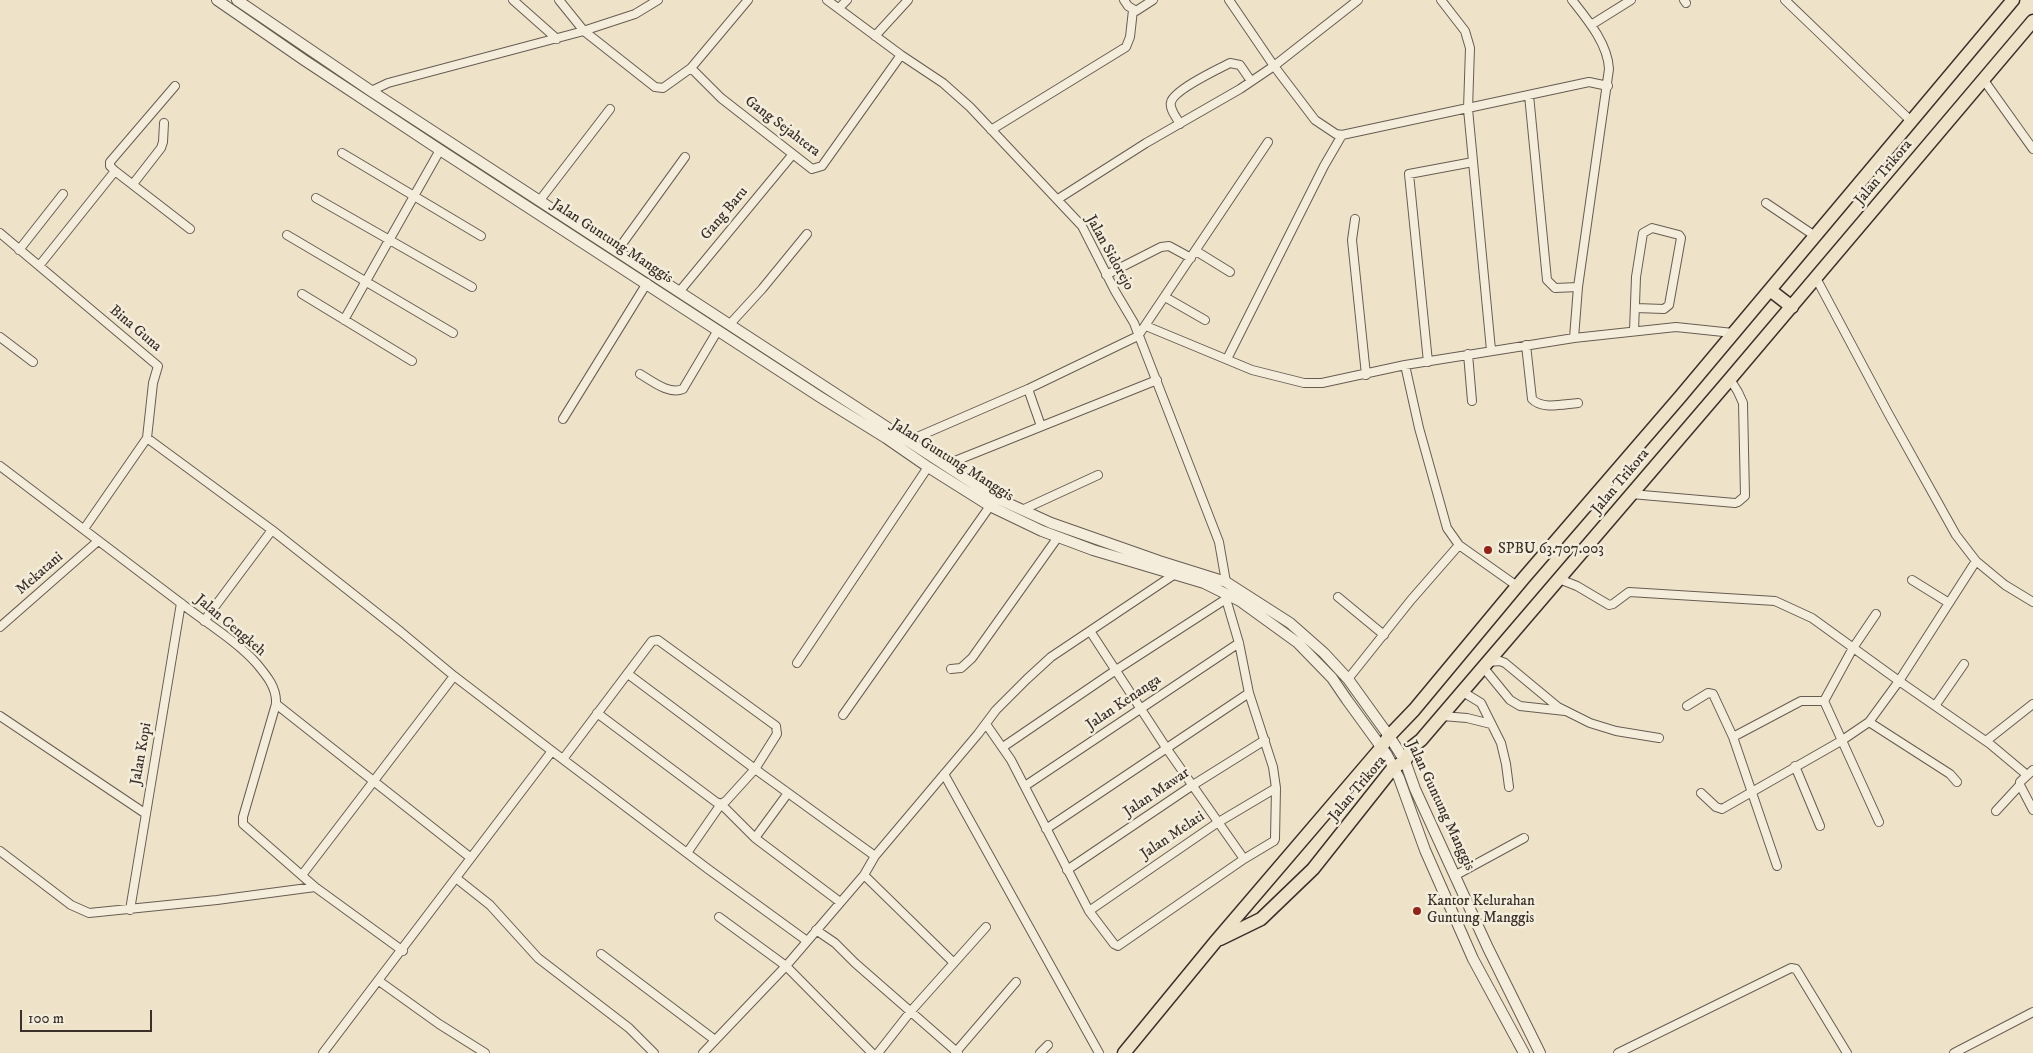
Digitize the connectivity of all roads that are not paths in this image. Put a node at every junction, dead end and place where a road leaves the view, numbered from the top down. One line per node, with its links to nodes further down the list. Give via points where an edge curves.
1 (217, 0): 28 (street, Jalan Guntung Manggis)
2 (237, 0): 26 (street, Jalan Guntung Manggis)
3 (513, 0): 25 (street)
4 (559, 0): 23 (street)
5 (658, 0): 23 (street, via 635,14)
6 (748, 0): 30 (street)
7 (827, 0): 19 (street, Jalan Sidorejo)
8 (847, 0): 19 (street)
9 (908, 0): 24 (street)
10 (1124, 0): 20 (street)
11 (1154, 0): 20 (street)
12 (1228, 0): 29 (street)
13 (1358, 0): 29 (street)
14 (1441, 0): 38 (street, via 1468,38)
15 (1572, 0): 22 (street)
16 (1631, 0): 22 (street)
17 (1786, 0): 39 (street)
18 (2013, 0): 39 (main road, Jalan Trikora)
19 (839, 8): 24 (street, Jalan Sidorejo)
20 (1133, 10): 42 (street, via 1126,47)
21 (2033, 20): 31 (main road, Jalan Trikora)
22 (1591, 25): 34 (street, via 1609,62)
23 (584, 31): 25 (street); 30 (street, via 659,89)
24 (875, 36): 27 (street, Jalan Sidorejo)
25 (557, 38): 35 (street, via 388,83)
26 (310, 50): 28 (street); 35 (street, Jalan Guntung Manggis)
27 (901, 55): 42 (street, Jalan Sidorejo, via 943,83); 48 (street, Gang Sejahtera, via 822,166 812,170)
28 (304, 60): 46 (street, Jalan Guntung Manggis)
29 (1274, 66): 32 (street); 43 (street, via 1316,120)
30 (691, 68): 48 (street, Gang Sejahtera, via 721,98)
31 (1983, 79): 45 (street); 75 (main road, Jalan Trikora)
32 (1252, 81): 41 (street); 41 (street, via 1240,65 1230,63 1200,79 1171,101)
33 (175, 86): 51 (street, via 110,162)
34 (1608, 86): 36 (street, via 1589,82); 79 (street)
35 (371, 91): 54 (street, Jalan Guntung Manggis)
36 (1529, 95): 38 (street); 79 (street, via 1547,280 1555,288)
37 (610, 108): 58 (street)
38 (1468, 109): 43 (street); 50 (street)
39 (1911, 121): 66 (main road, Jalan Trikora)
40 (164, 124): 52 (street, via 161,148)
41 (1180, 124): 57 (street)
42 (991, 130): 57 (street, Jalan Sidorejo)
43 (1342, 135): 100 (street)
44 (1268, 142): 70 (street)
45 (2033, 149)
46 (440, 150): 54 (street, Jalan Guntung Manggis); 55 (street)
47 (342, 153): 55 (street)
48 (793, 154): 81 (street, Gang Baru)
49 (685, 157): 69 (street)
50 (1473, 162): 98 (street); 103 (street, via 1409,174)
51 (115, 171): 52 (street); 72 (street)
52 (133, 184): 61 (street)
53 (63, 194): 68 (street)
54 (522, 195): 58 (street, Jalan Guntung Manggis); 77 (street, Jalan Guntung Manggis)
55 (413, 196): 65 (street); 67 (street)
56 (316, 198): 67 (street)
57 (1058, 199): 74 (street, Jalan Sidorejo, via 1082,226)
58 (540, 200): 69 (street, Jalan Guntung Manggis)
59 (1766, 203): 66 (street)
60 (1355, 219): 106 (street, via 1352,240)
61 (190, 229)
62 (0, 233): 68 (street, Bina Guna)
63 (807, 234): 88 (street)
64 (287, 235): 76 (street)
65 (481, 236)
66 (1815, 236): 80 (main road, Jalan Trikora)
67 (388, 239): 76 (street); 78 (street)
68 (19, 250): 72 (street, Bina Guna)
69 (617, 251): 81 (street, Jalan Guntung Manggis)
70 (1196, 251): 71 (street); 73 (street)
71 (1191, 258): 74 (street, via 1169,246 1161,247); 83 (street)
72 (39, 266): 116 (street, Bina Guna, via 158,366)
73 (1230, 272)
74 (1106, 274): 94 (street, Jalan Sidorejo)
75 (1816, 278): 84 (main road, Jalan Trikora); 130 (street, via 1956,535)
76 (366, 281): 86 (street); 92 (street)
77 (646, 283): 90 (street, Jalan Guntung Manggis); 114 (street)
78 (472, 287)
79 (1578, 287): 96 (street)
80 (1770, 290): 84 (main road); 93 (main road, Jalan Trikora)
81 (679, 292): 88 (street, Jalan Guntung Manggis)
82 (302, 294): 86 (street)
83 (1165, 298): 87 (street); 89 (street)
84 (1792, 307): 108 (main road, Jalan Trikora)
85 (1636, 308): 85 (street, via 1636,278 1643,233 1652,228 1679,235 1669,305 1664,309); 91 (street)
86 (344, 320): 101 (street)
87 (1205, 320)
88 (730, 324): 107 (street, Jalan Guntung Manggis)
89 (1146, 326): 94 (street); 100 (street)
90 (718, 330): 105 (street, via 683,390 671,391); 110 (street, Jalan Guntung Manggis)
91 (1634, 331): 93 (street, via 1676,327); 96 (street)
92 (453, 333)
93 (1733, 333): 136 (main road, Jalan Trikora)
94 (1138, 336): 109 (street, Jalan Sidorejo); 111 (street)
95 (0, 337): 102 (street)
96 (1574, 338): 97 (street)
97 (1526, 345): 98 (street); 113 (street, via 1532,399 1542,406)
98 (1491, 350): 99 (street)
99 (1468, 354): 103 (street); 112 (street)
100 (1227, 359): 106 (street, via 1252,370 1304,383)
101 (412, 361)
102 (33, 362)
103 (1428, 362): 104 (street)
104 (1405, 366): 106 (street); 129 (street, via 1447,528)
105 (640, 374)
106 (1366, 375)
107 (812, 379): 110 (street); 117 (street, Jalan Guntung Manggis)
108 (1730, 379): 122 (main road, Jalan Trikora); 122 (street, via 1743,403 1745,496 1742,500)
109 (1157, 380): 115 (street); 135 (street, Jalan Sidorejo, via 1219,542)
110 (806, 388): 120 (street, Jalan Guntung Manggis)
111 (1028, 389): 115 (street); 117 (street)
112 (1472, 401)
113 (1578, 403)
114 (563, 419)
115 (1041, 426): 118 (street)
116 (147, 438): 125 (street, Bina Guna); 126 (street)
117 (908, 441): 118 (street, Jalan Guntung Manggis)
118 (945, 465): 124 (street, Jalan Guntung Manggis, via 994,497)
119 (0, 466): 125 (street, Jalan Cengkeh)
120 (928, 467): 123 (street, Jalan Guntung Manggis); 149 (street)
121 (1098, 474): 124 (street)
122 (1631, 494): 133 (main road, Jalan Trikora)
123 (990, 506): 127 (street, Jalan Guntung Manggis); 168 (street)
124 (1022, 510): 131 (street, Jalan Guntung Manggis, via 1105,543)
125 (84, 530): 128 (street, Jalan Cengkeh)
126 (272, 530): 143 (street); 155 (street)
127 (1058, 537): 132 (street, Jalan Guntung Manggis); 152 (street, via 972,658 961,668)
128 (98, 541): 141 (street, Jalan Cengkeh); 144 (street, Mekatani)
129 (1459, 545): 136 (street); 146 (street)
130 (1976, 561): 139 (street, via 2005,586); 140 (street)
131 (1184, 568): 132 (street); 135 (street, Jalan Guntung Manggis)
132 (1175, 575): 137 (street, Jalan Guntung Manggis, via 1204,583); 145 (street)
133 (1559, 580): 148 (street, via 1577,586 1609,605 1629,592 1776,601 1812,618); 150 (main road, Jalan Trikora)
134 (1912, 580): 140 (street)
135 (1226, 582): 156 (street, Jalan Guntung Manggis, via 1290,623)
136 (1517, 586): 174 (main road, Jalan Trikora)
137 (1226, 596): 147 (street); 153 (street); 181 (street, Jalan Guntung Manggis, via 1277,626 1310,654 1338,684)
138 (1338, 597): 146 (street)
139 (2033, 602)
140 (1949, 603): 157 (street)
141 (181, 604): 143 (street, Jalan Cengkeh); 204 (street, Jalan Kopi)
142 (1876, 614): 148 (street)
143 (204, 620): 161 (street, Jalan Cengkeh, via 256,663 274,688)
144 (0, 627)
145 (1090, 631): 153 (street); 172 (street, via 1051,657 996,710)
146 (1384, 635): 156 (street)
147 (1239, 643): 159 (street); 165 (street, Jalan Kenanga)
148 (1853, 648): 157 (street); 160 (street)
149 (797, 663)
150 (1485, 664): 158 (main road, Jalan Trikora); 166 (street, via 1506,663 1541,694); 166 (street, via 1510,700 1520,706)
151 (1964, 664): 164 (street)
152 (951, 670)
153 (1116, 670): 165 (street); 180 (street)
154 (628, 674): 167 (street); 188 (street); 188 (street, via 652,641 658,640 776,726 777,734)
155 (454, 676): 183 (street); 191 (street)
156 (1348, 679): 174 (street, Jalan Guntung Manggis)
157 (1899, 681): 164 (street); 171 (street)
158 (1463, 692): 170 (main road, Jalan Trikora); 173 (street, via 1481,703)
159 (1249, 693): 177 (street); 182 (street)
160 (1824, 701): 175 (street, via 1801,701); 178 (street)
161 (276, 704): 191 (street); 218 (street, via 242,820)
162 (2033, 704): 179 (street)
163 (1687, 706): 175 (street, via 1708,692 1713,694)
164 (1935, 706): 179 (street)
165 (1141, 709): 182 (street); 195 (street, Jalan Kenanga)
166 (1567, 711): 176 (street, via 1590,724)
167 (597, 713): 184 (street); 201 (street)
168 (843, 715)
169 (0, 716): 204 (street)
170 (1442, 716): 173 (street); 185 (main road, Jalan Trikora, via 1412,747)
171 (1869, 722): 178 (street); 192 (street, via 1950,774)
172 (986, 724): 180 (street); 190 (street)
173 (1491, 724): 196 (street, via 1501,744)
174 (1389, 736): 181 (main road, Jalan Trikora); 185 (street, Jalan Guntung Manggis)
175 (1733, 736): 198 (street)
176 (1659, 738)
177 (1264, 740): 193 (street, Jalan Mawar); 197 (street)
178 (1841, 741): 186 (street); 205 (street)
179 (1986, 741): 189 (street)
180 (1004, 747): 195 (street)
181 (1381, 748): 187 (street, Jalan Guntung Manggis); 224 (main road, Jalan Trikora)
182 (1167, 749): 193 (street); 208 (street)
183 (552, 751): 184 (street); 214 (street)
184 (563, 759): 212 (street)
185 (1404, 761): 187 (main road, Jalan Trikora); 220 (street, Jalan Guntung Manggis)
186 (1795, 766): 198 (street); 207 (street)
187 (1393, 768): 228 (main road, Jalan Trikora, via 1313,869); 253 (street, Jalan Guntung Manggis, via 1474,959)
188 (755, 769): 199 (street); 201 (street)
189 (2030, 773): 194 (street)
190 (944, 774): 213 (street); 251 (street)
191 (373, 781): 214 (street); 218 (street)
192 (1957, 782)
193 (1193, 785): 206 (street); 217 (street, Jalan Mawar)
194 (2020, 785): 202 (street); 203 (street)
195 (1024, 786): 208 (street)
196 (1509, 787)
197 (1276, 788): 206 (street, Jalan Melati); 215 (street, via 1274,841)
198 (1751, 792): 200 (street, via 1722,808 1716,807); 216 (street)
199 (788, 793): 209 (street); 213 (street)
200 (1701, 793)
201 (721, 804): 209 (street); 212 (street)
202 (2033, 810)
203 (1996, 811)
204 (146, 814): 225 (street, Jalan Kopi)
205 (1879, 822)
206 (1217, 823): 215 (street); 226 (street, Jalan Melati)
207 (1820, 826)
208 (1046, 829): 217 (street)
209 (755, 838): 223 (street)
210 (1524, 838): 220 (street)
211 (0, 851): 225 (street, via 80,910 89,913)
212 (687, 853): 231 (street)
213 (875, 856): 219 (street)
214 (472, 858): 221 (street)
215 (1244, 859): 226 (street, via 1118,946)
216 (1777, 866)
217 (1067, 870): 226 (street)
218 (302, 875): 222 (street)
219 (864, 875): 223 (street); 235 (street)
220 (1456, 875): 254 (street, Jalan Guntung Manggis)
221 (456, 878): 233 (street); 246 (street, via 490,905 538,958 628,1028)
222 (315, 887): 225 (street); 233 (street)
223 (840, 902): 230 (street)
224 (1247, 906): 228 (main road, via 1252,916); 232 (main road, Jalan Trikora)
225 (130, 910)
226 (1089, 911)
227 (719, 917): 236 (street)
228 (1261, 919): 232 (main road, Jalan Trikora)
229 (986, 927): 235 (street)
230 (816, 930): 231 (street); 239 (street)
231 (807, 941): 236 (street)
232 (1216, 941): 252 (main road, Jalan Trikora)
233 (403, 951): 237 (street)
234 (601, 954): 241 (street)
235 (954, 963): 239 (street)
236 (786, 966): 241 (street); 248 (street)
237 (379, 981): 244 (street); 245 (street)
238 (1016, 982): 243 (street)
239 (911, 1011): 243 (street); 249 (street)
240 (2033, 1012): 257 (street)
241 (715, 1040): 247 (street)
242 (1048, 1045): 250 (street)
243 (957, 1052)
244 (323, 1053)
245 (485, 1053)
246 (654, 1053)
247 (703, 1053)
248 (872, 1053)
249 (878, 1053)
250 (1040, 1053)
251 (1099, 1053)
252 (1124, 1053)
253 (1524, 1053)
254 (1540, 1053)
255 (1618, 1053): 256 (street, via 1790,968 1796,970)
256 (1847, 1053)
257 (1954, 1053)

